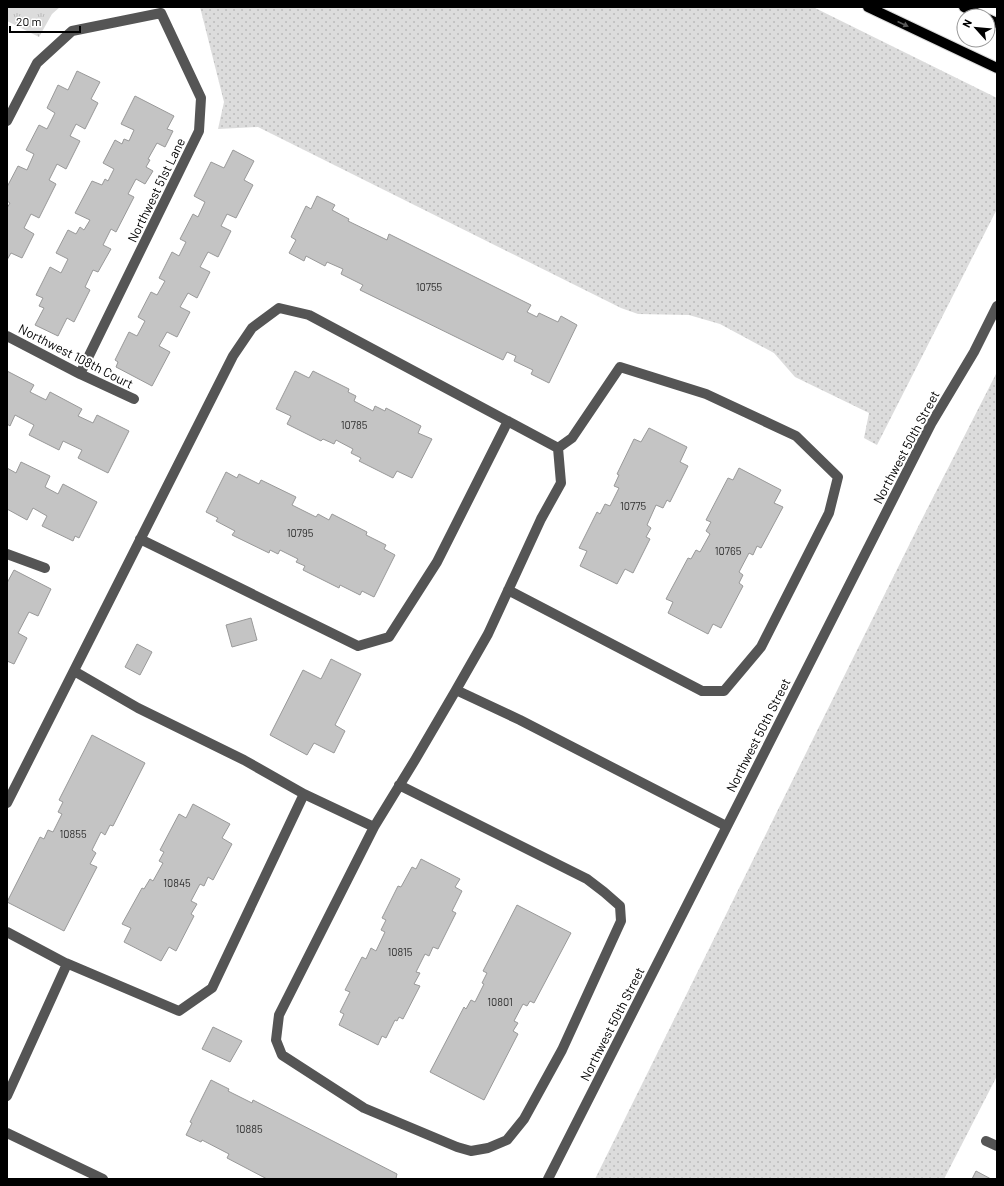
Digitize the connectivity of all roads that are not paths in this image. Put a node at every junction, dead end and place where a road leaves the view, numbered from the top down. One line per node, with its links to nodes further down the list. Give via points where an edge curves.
1 (868, 7): 3 (main road, one-way to 3)
2 (163, 10): 4 (street, via 72,31 37,63); 7 (street, Northwest 51st Lane, via 201,98 199,131)
3 (997, 68)
4 (7, 121)
5 (997, 306): 21 (street, Northwest 50th Street, via 974,352 931,424)
6 (7, 336): 7 (street, Northwest 108th Court)
7 (80, 374): 8 (street, Northwest 108th Court)
8 (134, 399)
9 (508, 421): 10 (street); 11 (street, via 437,562 389,638 358,646); 11 (street, via 309,315 279,308 252,328 233,356)
10 (558, 448): 14 (street, via 561,483); 14 (street, via 572,438 620,367 706,394 796,436 838,477 829,513 761,647 724,691 702,691)
11 (140, 539): 15 (street)
12 (7, 554): 13 (street)
13 (45, 568)
14 (508, 590): 16 (street, via 488,634)
15 (74, 671): 18 (street, via 138,708 244,760); 19 (street)
16 (456, 690): 17 (street); 21 (street)
17 (399, 785): 20 (street); 20 (street, via 587,878 620,906 621,921 562,1050 524,1120 507,1140 488,1148 471,1151 457,1147 364,1108 282,1055 276,1040 279,1015)
18 (304, 794): 20 (street); 23 (street, via 212,988 179,1011)
19 (7, 803)
20 (374, 826)
21 (726, 826): 29 (street, Northwest 50th Street)
22 (7, 932): 23 (street)
23 (66, 963): 24 (street)
24 (7, 1096)
25 (7, 1133): 28 (street)
26 (986, 1141): 27 (street)
27 (997, 1146)
28 (103, 1179)
29 (548, 1179)

